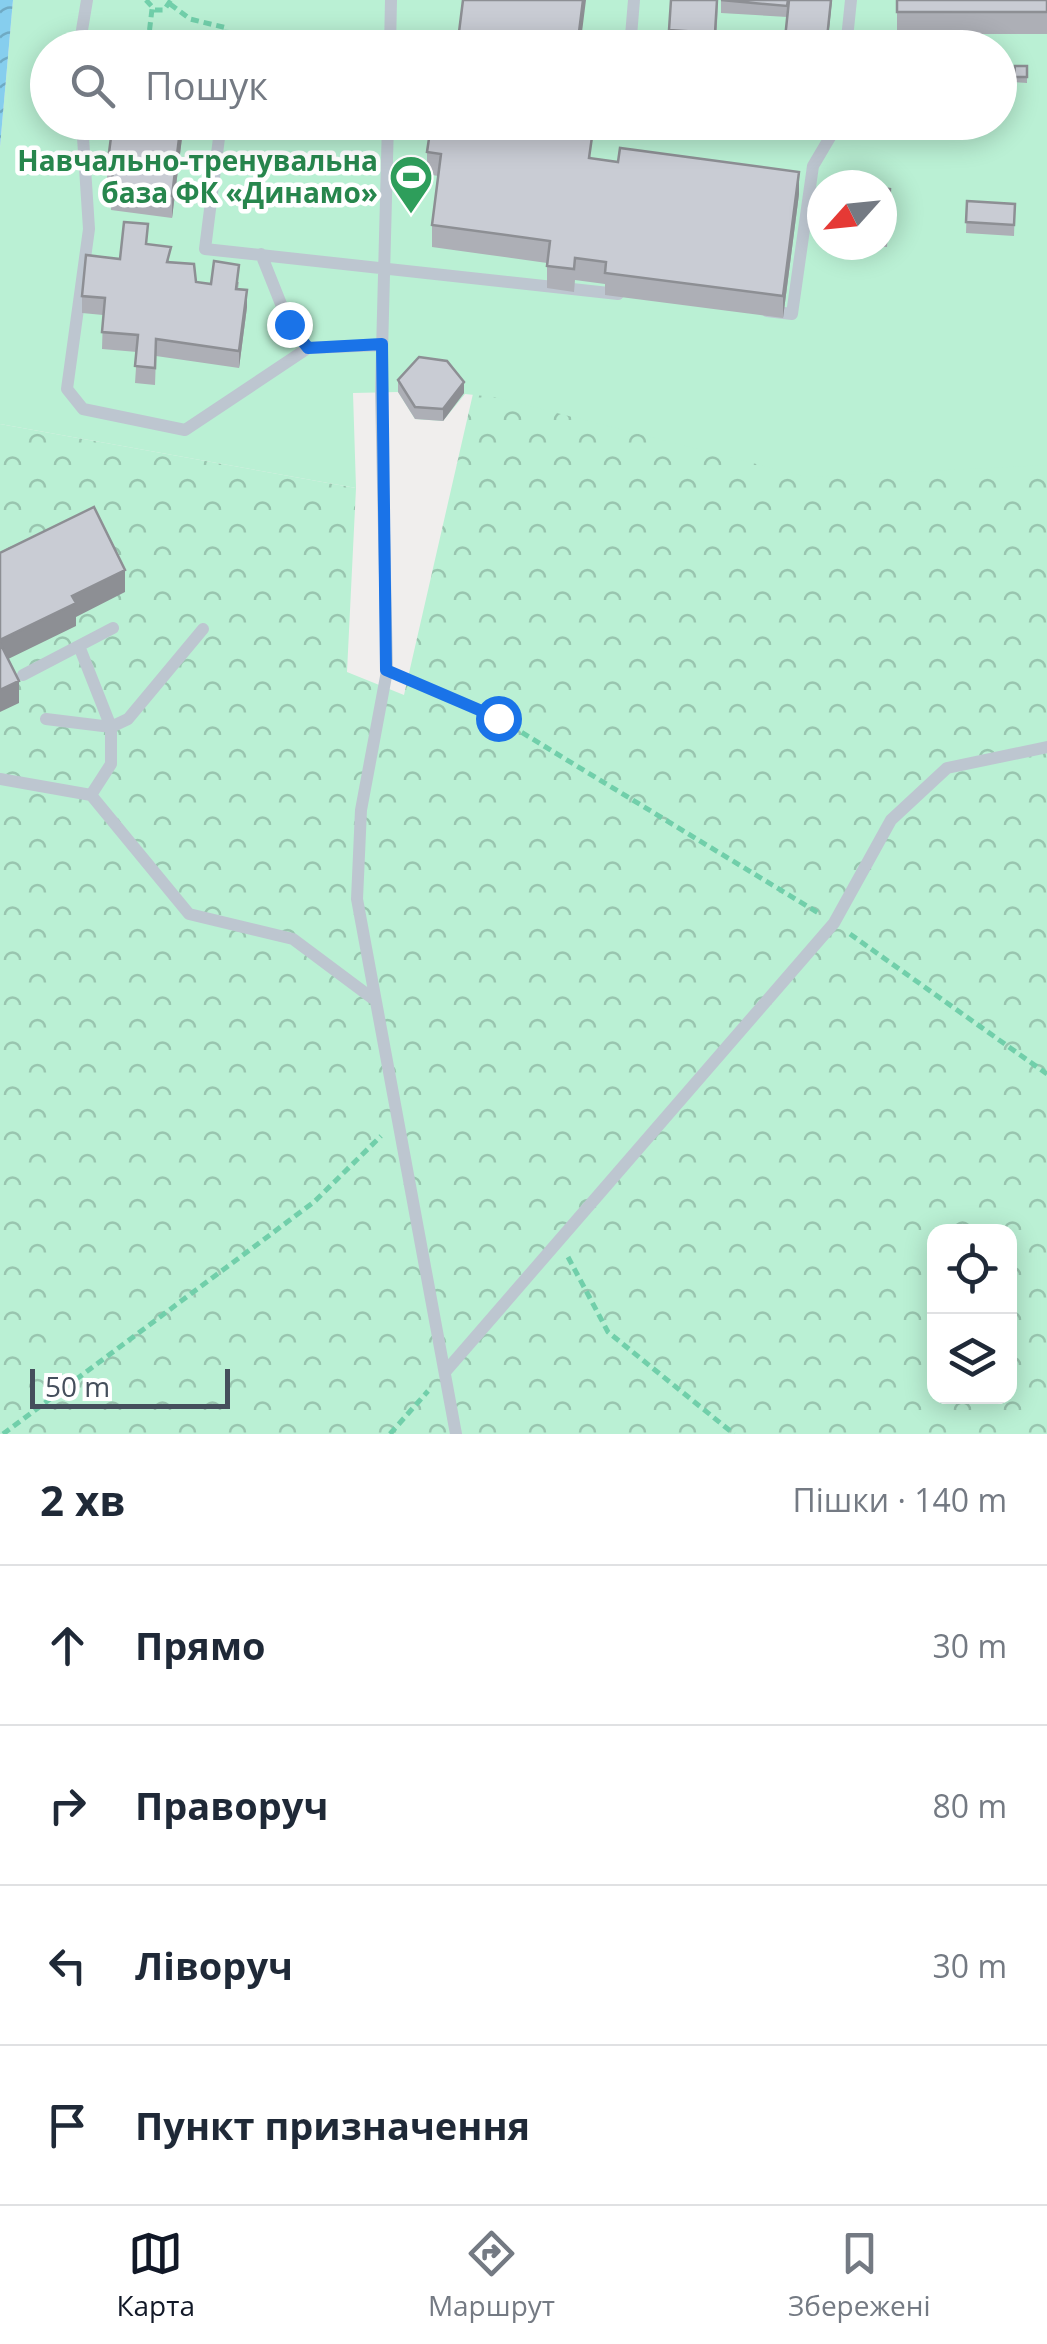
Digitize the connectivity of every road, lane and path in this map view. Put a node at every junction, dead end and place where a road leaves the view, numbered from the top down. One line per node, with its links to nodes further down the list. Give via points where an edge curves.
1 (87, 0): 8 (lane)
2 (146, 0): 7 (path)
3 (392, 0): 11 (lane)
4 (634, 0): 12 (lane)
5 (851, 0): 13 (lane)
6 (171, 2): 7 (path, via 164,10); 10 (path, via 190,19)
7 (152, 9): 9 (path)
8 (82, 30)
9 (150, 30)
10 (228, 30)
11 (391, 30)
12 (632, 30)
13 (848, 30)
14 (83, 140): 23 (lane, via 90,229 67,389 82,409 185,430)
15 (219, 140): 18 (lane, via 205,249)
16 (388, 140): 19 (lane)
17 (827, 140): 21 (lane, via 812,166 792,314)
18 (261, 254): 19 (lane); 23 (lane, via 289,324)
19 (384, 266): 20 (lane); 22 (lane)
20 (637, 296)
21 (754, 310)
22 (382, 344): 23 (lane); 27 (lane)
23 (308, 348)
24 (113, 628): 26 (lane)
25 (203, 629): 30 (lane, via 128,720)
26 (79, 646): 28 (lane); 30 (lane)
27 (386, 670): 34 (path, via 498,718); 35 (lane, via 359,846 357,900)
28 (23, 675)
29 (46, 719): 30 (lane)
30 (111, 726): 33 (lane, via 111,764)
31 (1047, 747): 34 (lane, via 947,768 891,820)
32 (0, 779): 33 (lane)
33 (91, 795): 35 (lane, via 189,914 293,939)
34 (834, 923): 36 (path); 38 (lane)
35 (372, 998): 37 (lane)
36 (1047, 1074)
37 (396, 1121): 39 (lane); 40 (path, via 314,1202)
38 (559, 1239): 39 (lane); 43 (path, via 608,1332)
39 (445, 1372): 41 (path); 42 (lane)
40 (3, 1434)
41 (390, 1434)
42 (456, 1434)
43 (734, 1434)

